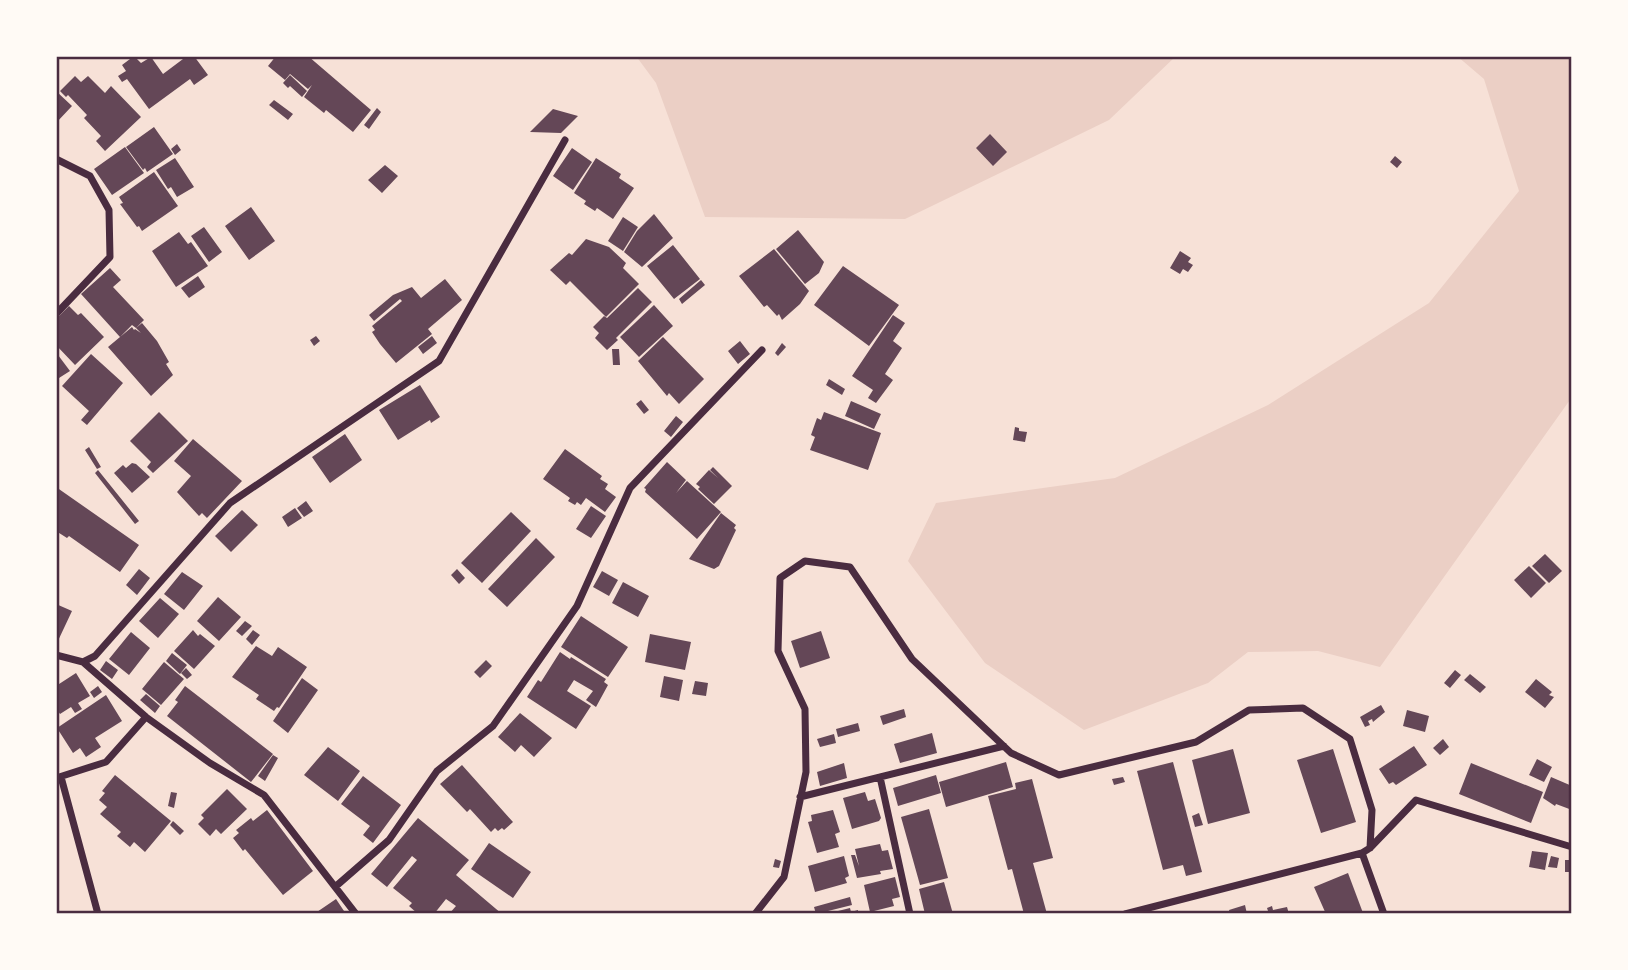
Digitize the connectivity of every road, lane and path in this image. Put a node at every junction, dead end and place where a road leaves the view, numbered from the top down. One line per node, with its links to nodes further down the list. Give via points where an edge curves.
1 (565, 140): 6 (street, via 439,361 230,503 95,656)
2 (56, 159): 3 (street, via 90,176 108,211 110,257)
3 (56, 314)
4 (762, 350): 15 (street, via 630,488 577,606 493,726 437,771 389,840)
5 (56, 655): 6 (street)
6 (83, 662): 7 (street)
7 (146, 717): 9 (street, via 106,762); 15 (street, via 264,795)
8 (1004, 746): 10 (street); 11 (street, via 912,659 850,567 805,561 780,578 778,651 805,709 806,772); 13 (street, via 1059,775 1196,743 1249,710 1303,708 1350,739 1372,810)
9 (59, 777): 16 (street)
10 (880, 777): 11 (street); 19 (street)
11 (800, 797): 18 (street, via 784,877)
12 (1572, 847): 13 (street, via 1416,800)
13 (1370, 848): 14 (street)
14 (1362, 853): 20 (street); 21 (street)
15 (335, 887): 17 (street)
16 (98, 914)
17 (356, 914)
18 (755, 914)
19 (910, 914)
20 (1125, 914)
21 (1384, 914)

